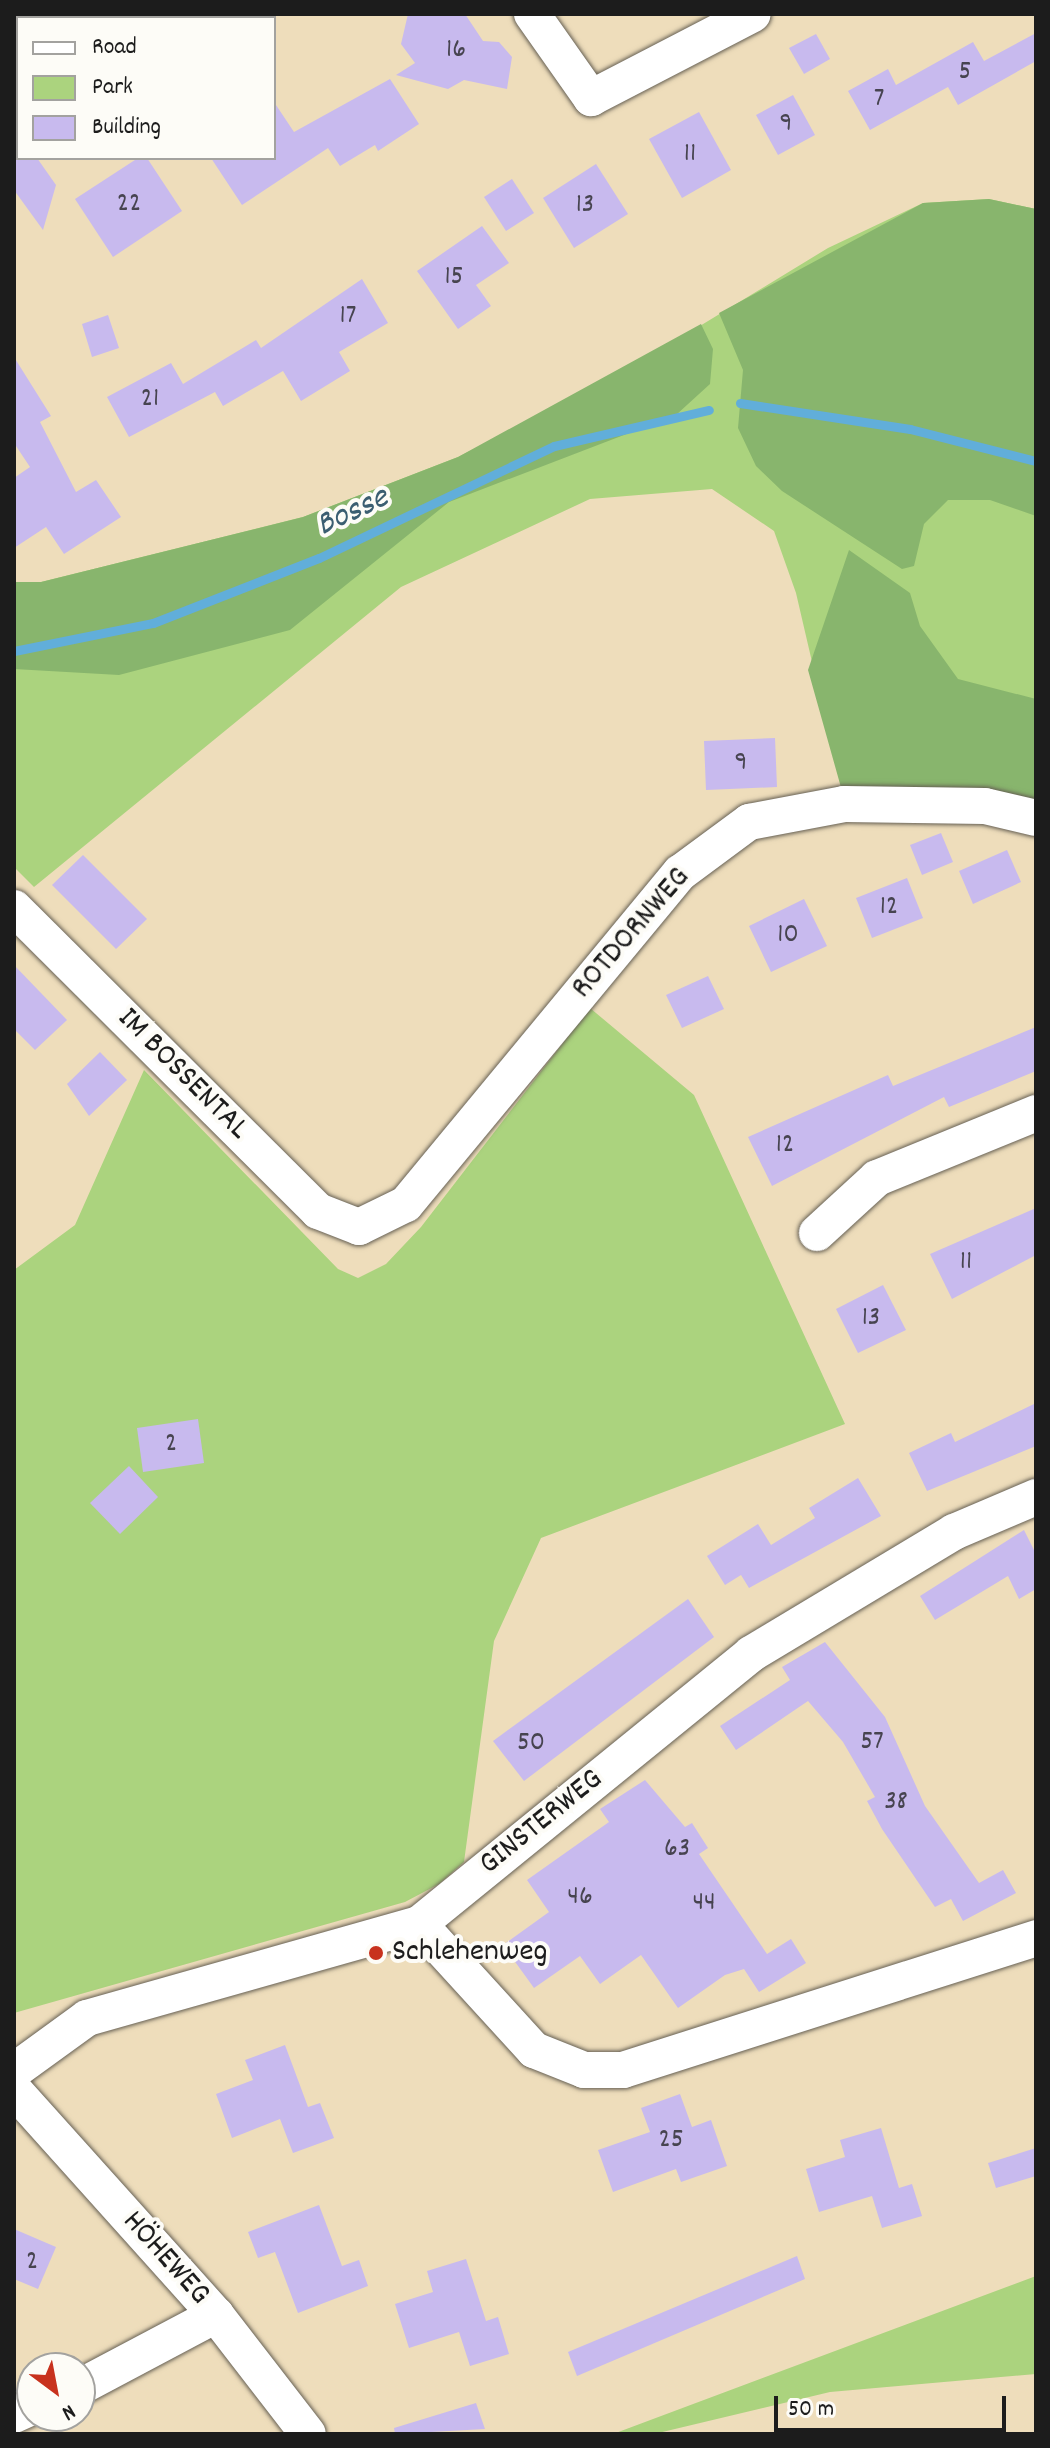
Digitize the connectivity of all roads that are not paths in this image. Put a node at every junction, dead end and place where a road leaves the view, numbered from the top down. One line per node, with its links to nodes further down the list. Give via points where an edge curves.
1 (532, 14): 2 (street, via 591,98)
2 (753, 14)
3 (1036, 818): 6 (street, ROTDORNWEG, via 985,806 844,804 749,822 680,873 406,1204)
4 (14, 908): 6 (street, IM BOSSENTAL, via 318,1211)
5 (1036, 1113): 7 (street, via 877,1178)
6 (359, 1227)
7 (817, 1233)
8 (1036, 1497): 9 (street, GINSTERWEG, via 954,1532 751,1654)
9 (419, 1924): 10 (street, via 534,2050 584,2070 610,2070 775,2025); 11 (street, GINSTERWEG, via 87,2018)
10 (1036, 1938)
11 (14, 2071)
12 (14, 2090): 13 (street, HÖHEWEG)
13 (216, 2315): 14 (street); 15 (street, HÖHEWEG)
14 (96, 2379)
15 (308, 2434)

